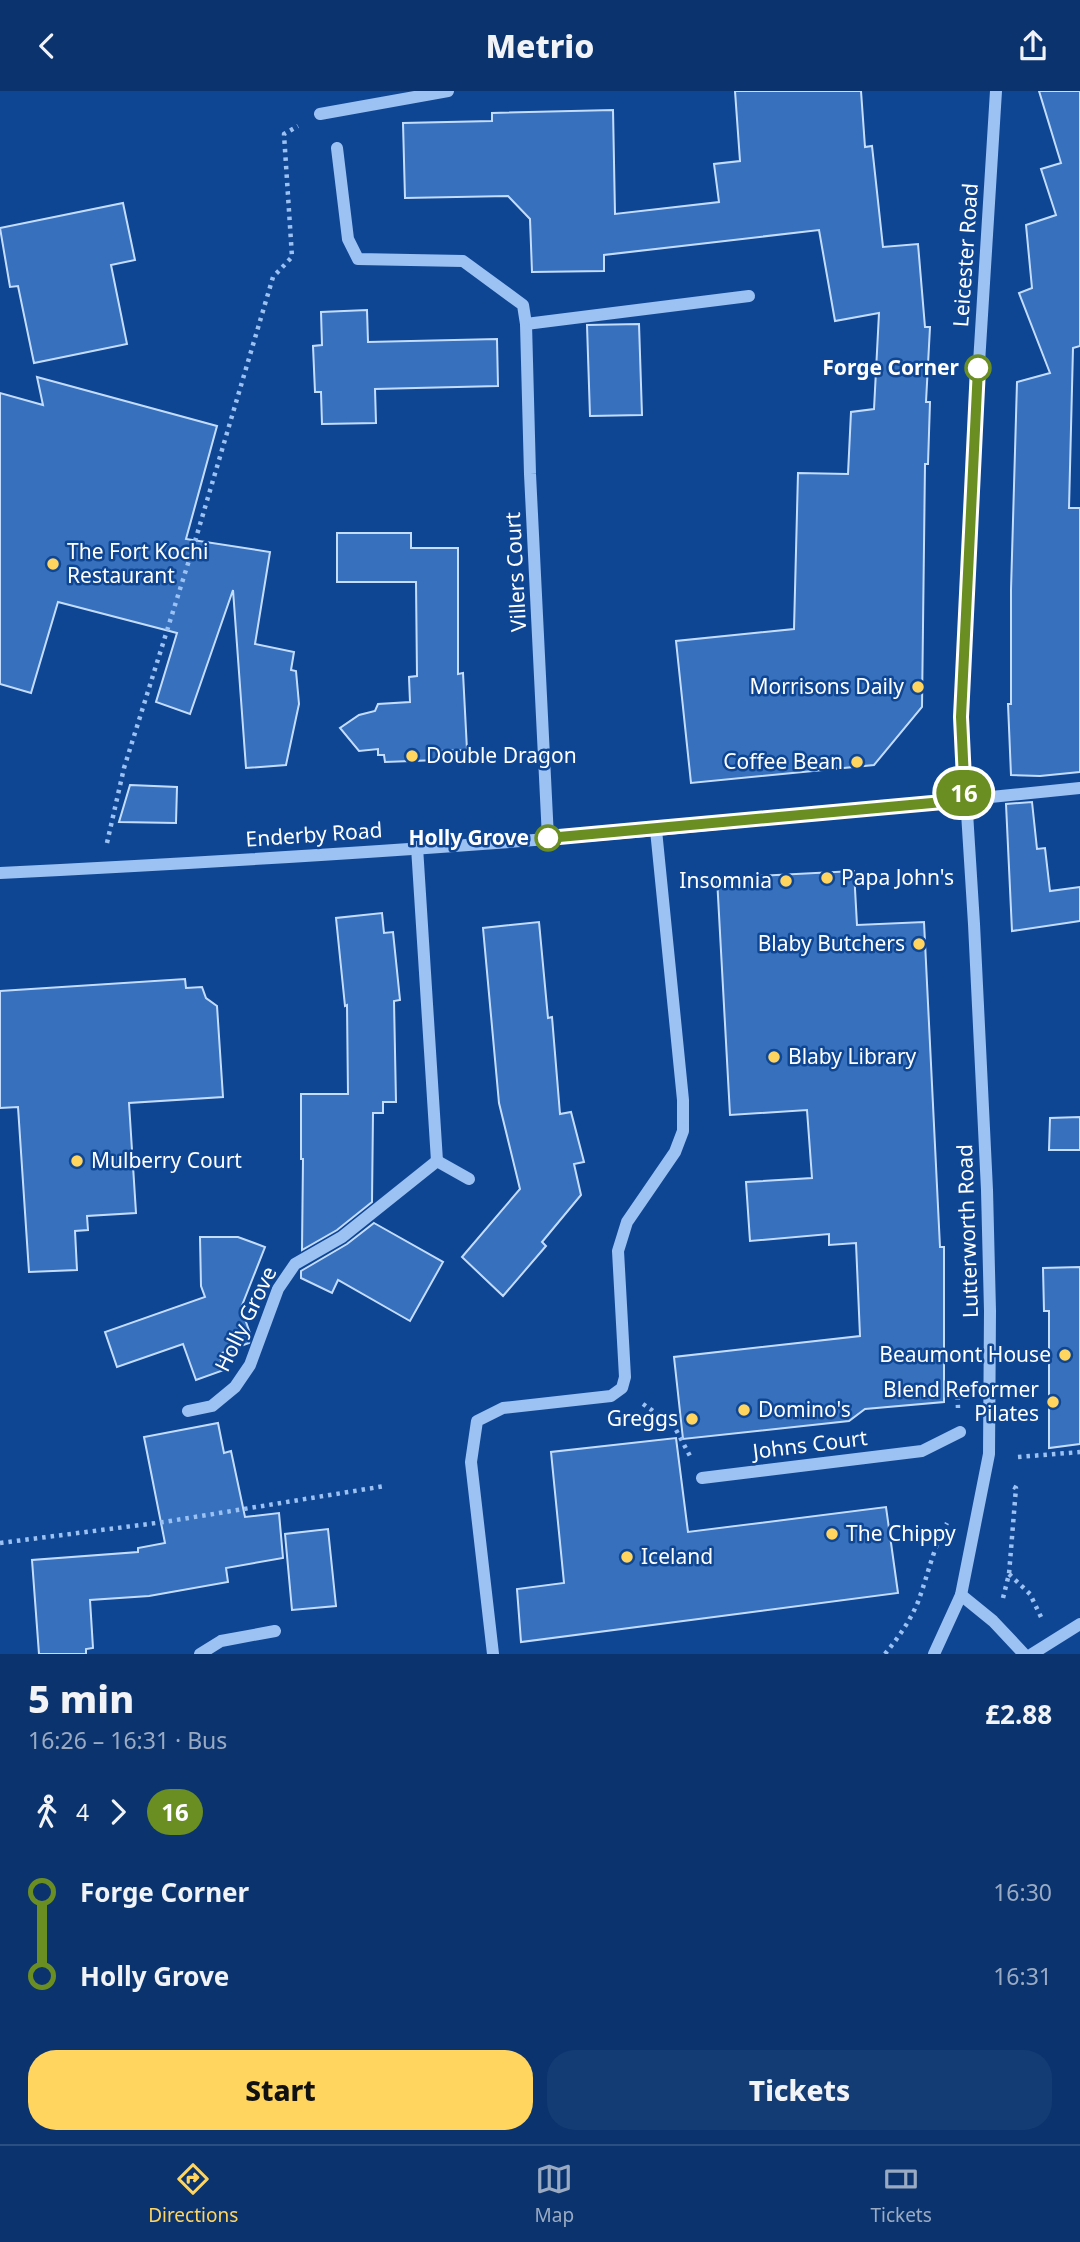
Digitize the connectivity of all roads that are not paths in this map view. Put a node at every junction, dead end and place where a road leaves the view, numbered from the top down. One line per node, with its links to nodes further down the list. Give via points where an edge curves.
1 (448, 91): 3 (street)
2 (996, 91): 8 (street, Leicester Road, via 961,717)
3 (320, 114)
4 (337, 148): 6 (street, Villers Court, via 348,239 358,259 463,261 523,305)
5 (749, 296): 6 (street)
6 (526, 324): 10 (street, Villers Court)
7 (1080, 788): 8 (street, Enderby Road)
8 (965, 800): 9 (street, Enderby Road); 13 (street, Leicester Road)
9 (656, 830): 10 (street, Enderby Road); 23 (street, via 683,1131 675,1152 627,1222 618,1251 622,1388 611,1396 503,1408 477,1421 471,1461)
10 (548, 838): 11 (street, Enderby Road)
11 (417, 847): 12 (street, Enderby Road); 14 (street)
12 (0, 873)
13 (974, 924): 19 (street, Lutterworth Road, via 989,1284 989,1454)
14 (437, 1161): 15 (street); 16 (street, Holly Grove, via 342,1237 295,1264 278,1289 250,1365 236,1387 212,1406)
15 (469, 1179)
16 (188, 1411)
17 (960, 1432): 18 (street, Johns Court, via 922,1451)
18 (702, 1478)
19 (961, 1595): 24 (street, Lutterworth Road); 25 (street)
20 (1080, 1624): 26 (street)
21 (275, 1630): 22 (street, via 221,1641)
22 (201, 1654)
23 (493, 1654)
24 (934, 1654)
25 (1024, 1654)
26 (1032, 1654)

